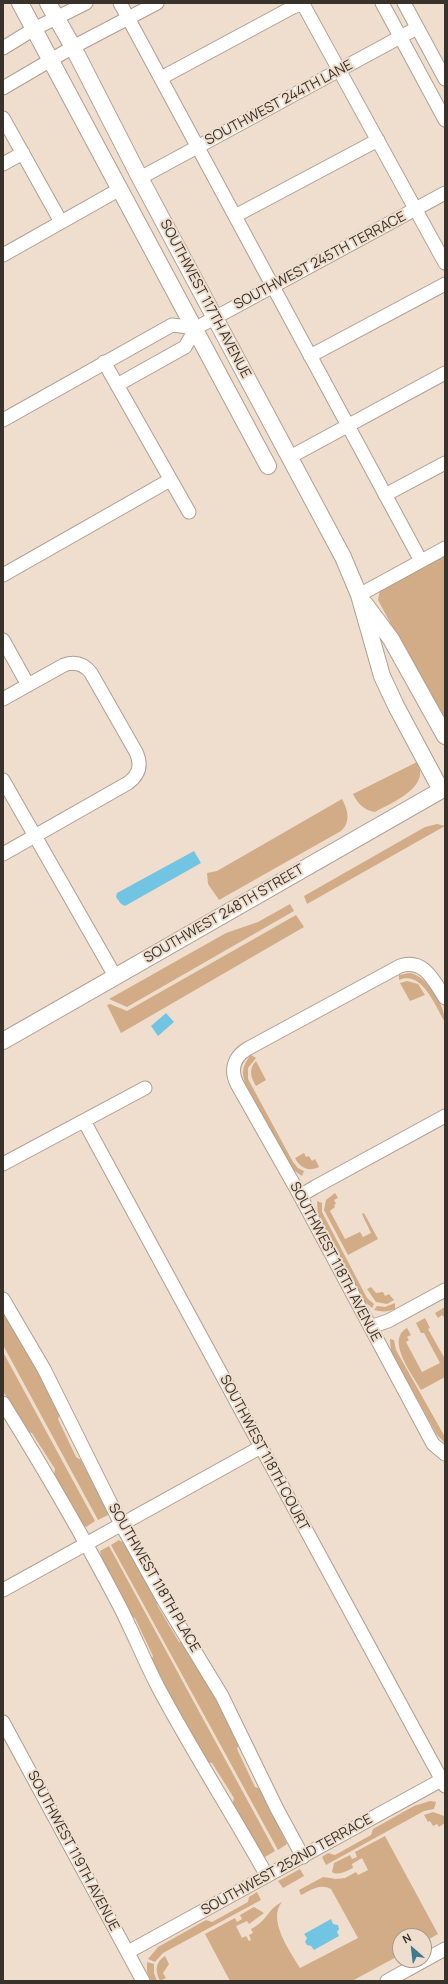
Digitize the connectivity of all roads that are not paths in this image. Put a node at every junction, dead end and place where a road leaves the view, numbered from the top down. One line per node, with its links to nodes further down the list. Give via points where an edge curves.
1 (20, 3): 11 (street, SOUTHWEST 117TH AVENUE)
2 (48, 3): 8 (street, SOUTHWEST 117TH AVENUE)
3 (86, 3): 8 (street)
4 (120, 3): 9 (street)
5 (157, 3): 9 (street)
6 (382, 3): 12 (street)
7 (404, 3): 10 (street)
8 (56, 18): 11 (street); 13 (street, SOUTHWEST 117TH AVENUE)
9 (129, 18): 13 (street); 17 (street)
10 (417, 28): 12 (street, SOUTHWEST 244TH LANE); 18 (street)
11 (34, 29): 14 (street); 15 (street, SOUTHWEST 117TH AVENUE)
12 (400, 38): 16 (street, SOUTHWEST 244TH LANE); 21 (street)
13 (73, 47): 15 (street); 26 (street, SOUTHWEST 117TH AVENUE)
14 (3, 48)
15 (51, 59): 19 (street); 27 (street, SOUTHWEST 117TH AVENUE)
16 (340, 70): 17 (street, via 308,10 302,4); 22 (street); 23 (street, SOUTHWEST 244TH LANE)
17 (161, 78): 23 (street)
18 (445, 79)
19 (3, 88)
20 (3, 118): 24 (street)
21 (445, 120)
22 (378, 140): 29 (street); 30 (street)
23 (198, 147): 26 (street, SOUTHWEST 244TH LANE); 30 (street)
24 (23, 153): 25 (street); 31 (street)
25 (3, 164)
26 (140, 178): 36 (street, SOUTHWEST 117TH AVENUE)
27 (120, 189): 31 (street); 37 (street, SOUTHWEST 117TH AVENUE)
28 (445, 193): 29 (street, SOUTHWEST 245TH TERRACE)
29 (416, 209): 33 (street); 35 (street, SOUTHWEST 245TH TERRACE)
30 (235, 216): 35 (street)
31 (62, 222): 32 (street)
32 (3, 255)
33 (445, 263)
34 (445, 284): 38 (street)
35 (273, 286): 36 (street, SOUTHWEST 245TH TERRACE); 38 (street)
36 (215, 318): 37 (street, SOUTHWEST 245TH TERRACE); 44 (street, SOUTHWEST 117TH AVENUE)
37 (196, 328): 39 (street, via 172,325); 41 (street, via 184,347); 46 (street, SOUTHWEST 117TH AVENUE)
38 (310, 356): 43 (street)
39 (104, 362): 41 (street); 42 (street)
40 (445, 373): 43 (street)
41 (117, 385): 47 (street)
42 (3, 420)
43 (348, 425): 44 (street); 48 (street)
44 (290, 457): 53 (street, SOUTHWEST 117TH AVENUE, via 342,557)
45 (445, 463): 48 (street)
46 (268, 466)
47 (170, 480): 49 (street); 52 (street)
48 (385, 495): 51 (street)
49 (189, 512)
50 (445, 548): 51 (street)
51 (421, 561): 53 (street)
52 (3, 575)
53 (359, 596): 57 (street, SOUTHWEST 117TH AVENUE, via 391,639); 59 (street, SOUTHWEST 117TH AVENUE, via 384,681)
54 (3, 640): 55 (street)
55 (28, 684): 56 (street); 60 (street, via 64,665 76,663 83,666 91,673 136,752 139,762 139,769 128,783)
56 (3, 699)
57 (445, 736)
58 (3, 780): 60 (street)
59 (444, 792): 62 (street, SOUTHWEST 248TH STREET)
60 (35, 836): 61 (street); 62 (street)
61 (3, 854)
62 (115, 976): 64 (street, SOUTHWEST 248TH STREET)
63 (445, 998): 69 (street, SOUTHWEST 118TH AVENUE, via 427,971 417,965 400,966 247,1049 237,1058 233,1073 236,1082)
64 (3, 1041)
65 (145, 1088): 67 (street)
66 (445, 1116): 69 (street)
67 (84, 1121): 68 (street); 74 (street, SOUTHWEST 118TH COURT)
68 (3, 1164)
69 (300, 1196): 72 (street, SOUTHWEST 118TH AVENUE)
70 (445, 1290): 72 (street, via 388,1321)
71 (3, 1299): 76 (street, SOUTHWEST 118TH PLACE, via 44,1369)
72 (370, 1327): 75 (street, SOUTHWEST 118TH AVENUE, via 433,1444)
73 (3, 1403): 77 (street, via 49,1476)
74 (261, 1447): 76 (street); 80 (street, SOUTHWEST 118TH COURT)
75 (445, 1454)
76 (121, 1524): 77 (street); 81 (street, SOUTHWEST 118TH PLACE, via 222,1696)
77 (86, 1544): 78 (street); 82 (street, via 119,1605 144,1661)
78 (3, 1590)
79 (3, 1722): 84 (street, SOUTHWEST 119TH AVENUE)
80 (444, 1781): 81 (street, SOUTHWEST 252ND TERRACE)
81 (303, 1857): 82 (street, SOUTHWEST 252ND TERRACE)
82 (267, 1876): 84 (street, SOUTHWEST 252ND TERRACE)
83 (445, 1949): 86 (street)
84 (128, 1952): 85 (street, SOUTHWEST 119TH AVENUE)
85 (144, 1981)
86 (387, 1981)

